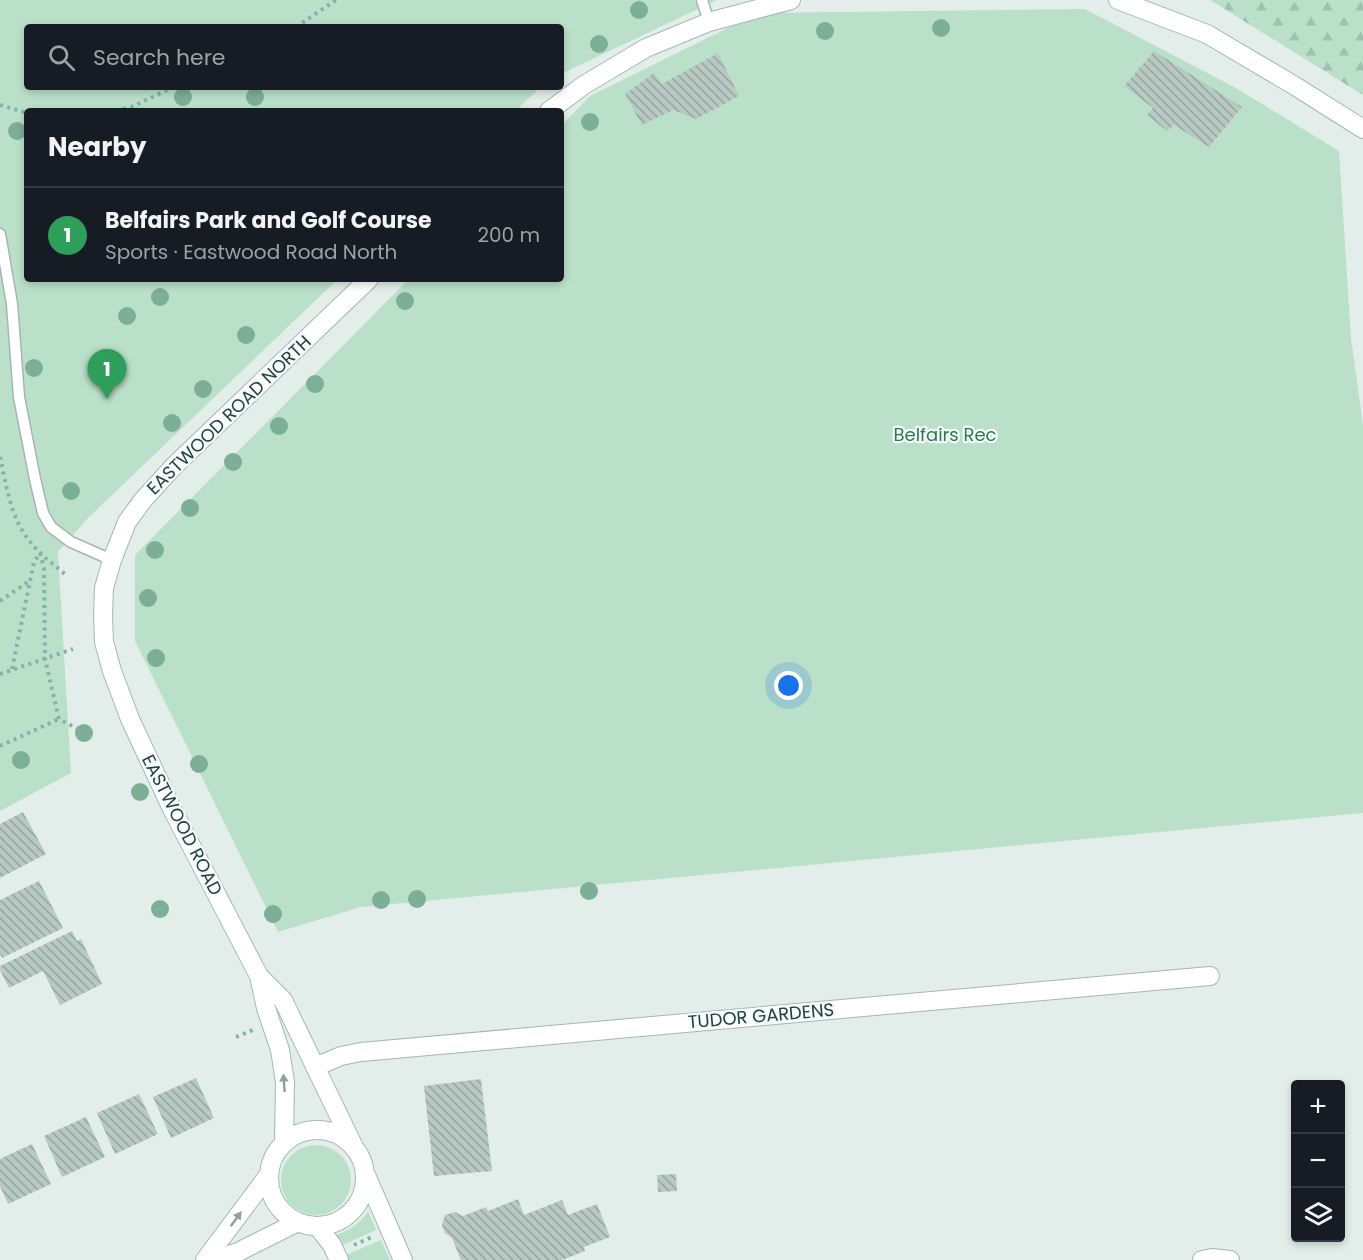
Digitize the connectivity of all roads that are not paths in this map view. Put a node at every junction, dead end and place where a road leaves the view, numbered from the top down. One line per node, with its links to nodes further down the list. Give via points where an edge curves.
1 (702, 0): 4 (lane)
2 (791, 0): 4 (street)
3 (1118, 0): 6 (street, via 1207,34)
4 (709, 22): 5 (street, via 646,48)
5 (553, 108)
6 (1363, 129)
7 (0, 234): 9 (lane, via 12,304 19,397 43,513 51,527 71,542)
8 (366, 282): 9 (street, EASTWOOD ROAD NORTH, via 143,500 127,522)
9 (112, 560): 10 (street, EASTWOOD ROAD NORTH, via 104,588 103,615 104,642)
10 (112, 671): 11 (street, EASTWOOD ROAD, via 167,799)
11 (260, 976): 13 (street, EASTWOOD ROAD, via 283,1000); 14 (street, EASTWOOD ROAD, one-way to 11, via 285,1082)
12 (1210, 976): 13 (street, TUDOR GARDENS, via 362,1052)
13 (315, 1067): 15 (street, EASTWOOD ROAD)
14 (284, 1141): 15 (street, via 303,1132 324,1130); 17 (street)
15 (353, 1145): 16 (street)
16 (365, 1173): 19 (street, via 363,1190 351,1212 338,1222); 23 (street)
17 (267, 1177): 18 (street, via 272,1198 282,1213); 20 (street, one-way to 17)
18 (296, 1222): 19 (street); 21 (street, via 238,1252)
19 (318, 1227): 22 (street)
20 (205, 1260)
21 (213, 1260)
22 (339, 1260)
23 (403, 1260)
24 (1202, 1260): 25 (street)
25 (1230, 1260)

